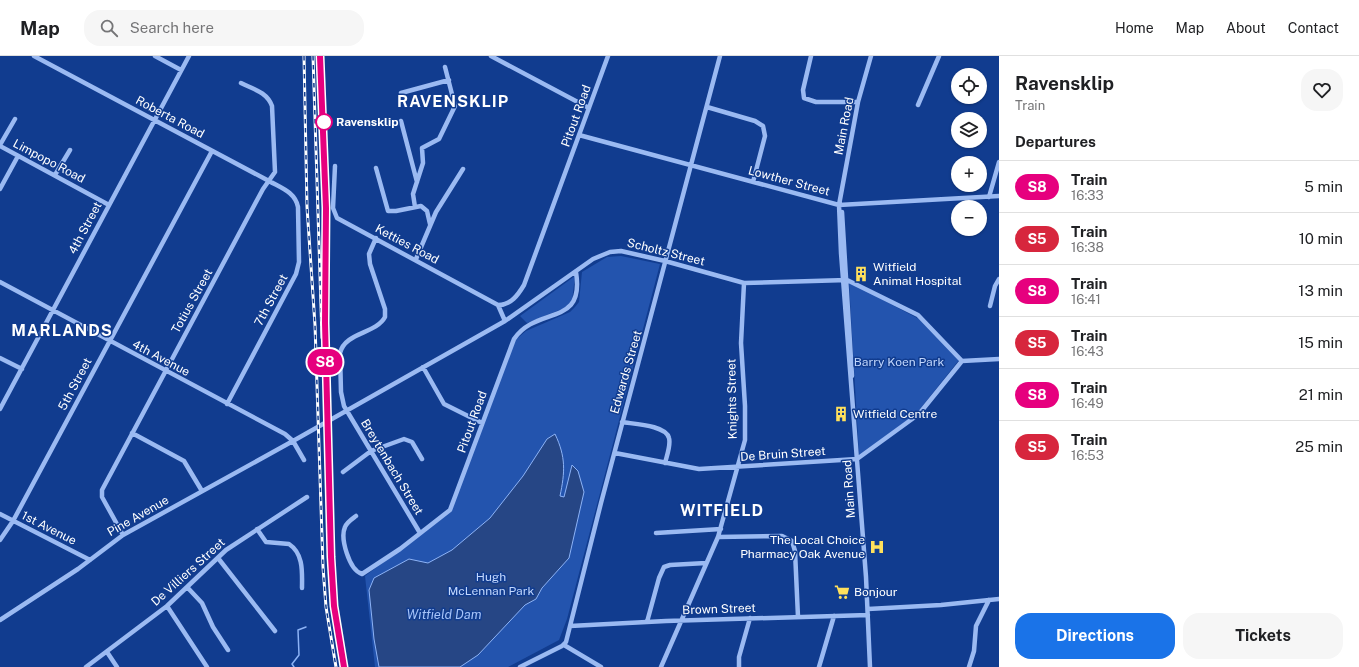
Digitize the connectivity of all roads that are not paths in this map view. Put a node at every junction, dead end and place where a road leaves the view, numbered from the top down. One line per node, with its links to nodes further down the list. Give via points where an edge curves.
1 (34, 56): 20 (street, Roberta Road)
2 (155, 56): 11 (street)
3 (189, 56): 11 (street, 4th Street)
4 (491, 56): 18 (street)
5 (608, 56): 18 (street, Pitout Road)
6 (720, 56): 17 (street, Edwards Street)
7 (811, 56): 15 (street, via 802,90 804,98 816,102)
8 (871, 56): 15 (street, Main Road)
9 (939, 56): 16 (street)
10 (445, 67): 12 (street)
11 (181, 70): 20 (street, 4th Street)
12 (449, 80): 14 (street); 34 (street, via 455,109 439,140 422,148 424,159)
13 (241, 83): 33 (street, Totius Street, via 264,94 272,106 275,172)
14 (402, 93)
15 (858, 102): 40 (street, Main Road)
16 (918, 105)
17 (707, 107): 29 (street, Edwards Street); 35 (street, via 755,121 763,126 765,136)
18 (589, 108): 22 (street, Pitout Road)
19 (15, 120): 23 (street)
20 (155, 121): 25 (street, Roberta Road); 41 (street, 4th Street)
21 (401, 121): 34 (street)
22 (579, 135): 29 (street, Lowther Street); 52 (street, Pitout Road, via 524,285 511,301)
23 (0, 145): 26 (street, Limpopo Road)
24 (70, 150): 32 (street)
25 (212, 151): 33 (street, Roberta Road); 56 (street, 5th Street)
26 (18, 156): 32 (street, Limpopo Road); 36 (street)
27 (999, 162): 38 (street)
28 (335, 166): 44 (street, Ketties Road, via 334,214 339,220)
29 (692, 166): 35 (street, Lowther Street); 46 (street, Edwards Street)
30 (376, 168): 42 (street, via 388,211)
31 (463, 169): 43 (street)
32 (55, 175): 41 (street, Limpopo Road)
33 (269, 181): 39 (street, Roberta Road); 62 (street, Totius Street)
34 (417, 182): 42 (street, via 412,196)
35 (753, 182): 40 (street, Lowther Street)
36 (0, 189)
37 (999, 196): 38 (street, Lowther Street)
38 (989, 197): 40 (street, Lowther Street)
39 (295, 198): 63 (street, 7th Street, via 298,207 299,262 296,274)
40 (841, 203): 49 (street, Main Road)
41 (109, 205): 54 (street, 4th Street)
42 (415, 207): 43 (street, via 421,206 426,210)
43 (430, 224): 45 (street)
44 (376, 238): 45 (street, Ketties Road); 65 (street, Breytenbach Street, via 369,254 370,264 386,315 381,323 342,347 341,392)
45 (416, 259): 52 (street, Ketties Road)
46 (665, 261): 47 (street, Scholtz Street, via 613,251 593,259); 51 (street, Scholtz Street); 66 (street, Edwards Street)
47 (576, 272): 55 (street, Scholtz Street); 67 (street, Pitout Road, via 576,297 569,308 526,326 514,339)
48 (999, 279): 53 (street)
49 (845, 280): 51 (street, Scholtz Street); 59 (street, Scholtz Street, via 918,315); 73 (street, Main Road)
50 (0, 282): 54 (street, 4th Avenue)
51 (744, 283): 76 (street, Knights Street, via 741,343 745,438)
52 (498, 305): 55 (street)
53 (990, 306)
54 (53, 310): 56 (street, 4th Avenue); 61 (street, 4th Street)
55 (505, 321): 60 (street, Scholtz Street)
56 (109, 342): 62 (street, 4th Avenue); 82 (street, 5th Street)
57 (0, 358): 61 (street)
58 (999, 359): 59 (street)
59 (962, 361): 73 (street, via 919,414)
60 (423, 367): 65 (street, Scholtz Street); 67 (street, via 444,404)
61 (22, 369): 64 (street, 4th Street)
62 (165, 371): 63 (street, 4th Avenue); 68 (street, Totius Street)
63 (227, 404): 69 (street, 4th Avenue, via 285,434)
64 (0, 409)
65 (347, 411): 69 (street, Scholtz Street); 70 (street, Breytenbach Street)
66 (622, 422): 71 (street, Edwards Street); 75 (street, via 665,431 670,442)
67 (482, 423): 85 (street, Pitout Road, via 450,510)
68 (132, 433): 78 (street, via 184,461); 87 (street, Totius Street, via 101,494)
69 (293, 441): 74 (street, 4th Avenue); 78 (street, Pine Avenue)
70 (371, 451): 72 (street, via 398,440 408,439); 77 (street); 85 (street, Breytenbach Street)
71 (614, 453): 75 (street, De Bruin Street); 106 (street, Edwards Street)
72 (422, 459)
73 (857, 459): 76 (street, De Bruin Street); 98 (street, Main Road)
74 (304, 460)
75 (665, 463): 76 (street, De Bruin Street, via 697,469)
76 (737, 467): 84 (street, Knights Street)
77 (343, 472)
78 (202, 491): 87 (street, Pine Avenue)
79 (307, 497): 83 (street, De Villiers Street)
80 (0, 514): 82 (street, 1st Avenue)
81 (356, 516): 85 (street, Pitout Road, via 345,527 347,554 355,571 362,574)
82 (13, 521): 89 (street, 5th Street); 91 (street, 1st Avenue)
83 (257, 529): 90 (street, De Villiers Street); 94 (street, via 266,542 292,546 301,562)
84 (720, 529): 86 (street); 88 (street, Knights Street)
85 (420, 533)
86 (656, 534)
87 (123, 535): 91 (street, Pine Avenue)
88 (718, 537): 92 (street, Knights Street); 101 (street, via 782,536 792,541 795,551)
89 (0, 540)
90 (218, 558): 93 (street, De Villiers Street); 107 (street)
91 (90, 560): 103 (street, Pine Avenue)
92 (706, 563): 104 (street, Knights Street); 105 (street, via 664,567)
93 (187, 587): 97 (street, De Villiers Street); 109 (street, via 202,603)
94 (302, 588)
95 (999, 599): 96 (street)
96 (988, 600): 98 (street, via 941,606); 120 (street, via 976,626 974,651)
97 (167, 606): 110 (street, De Villiers Street); 113 (street)
98 (868, 609): 99 (street, Main Road)
99 (868, 615): 100 (street, Brown Street); 119 (street, Main Road)
100 (834, 616): 101 (street, Brown Street); 118 (street)
101 (798, 617): 102 (street, Brown Street)
102 (750, 618): 104 (street, Brown Street); 117 (street, via 739,657)
103 (0, 620)
104 (681, 621): 105 (street, Brown Street); 116 (street, Knights Street)
105 (647, 622): 106 (street, Brown Street)
106 (570, 626): 108 (street, Edwards Street)
107 (275, 631)
108 (564, 644): 114 (street); 115 (street)
109 (228, 650)
110 (107, 652): 111 (street, De Villiers Street); 112 (street)
111 (86, 667)
112 (117, 667)
113 (207, 667)
114 (520, 667)
115 (601, 667)
116 (661, 667)
117 (739, 667)
118 (819, 667)
119 (870, 667)
120 (968, 667)

